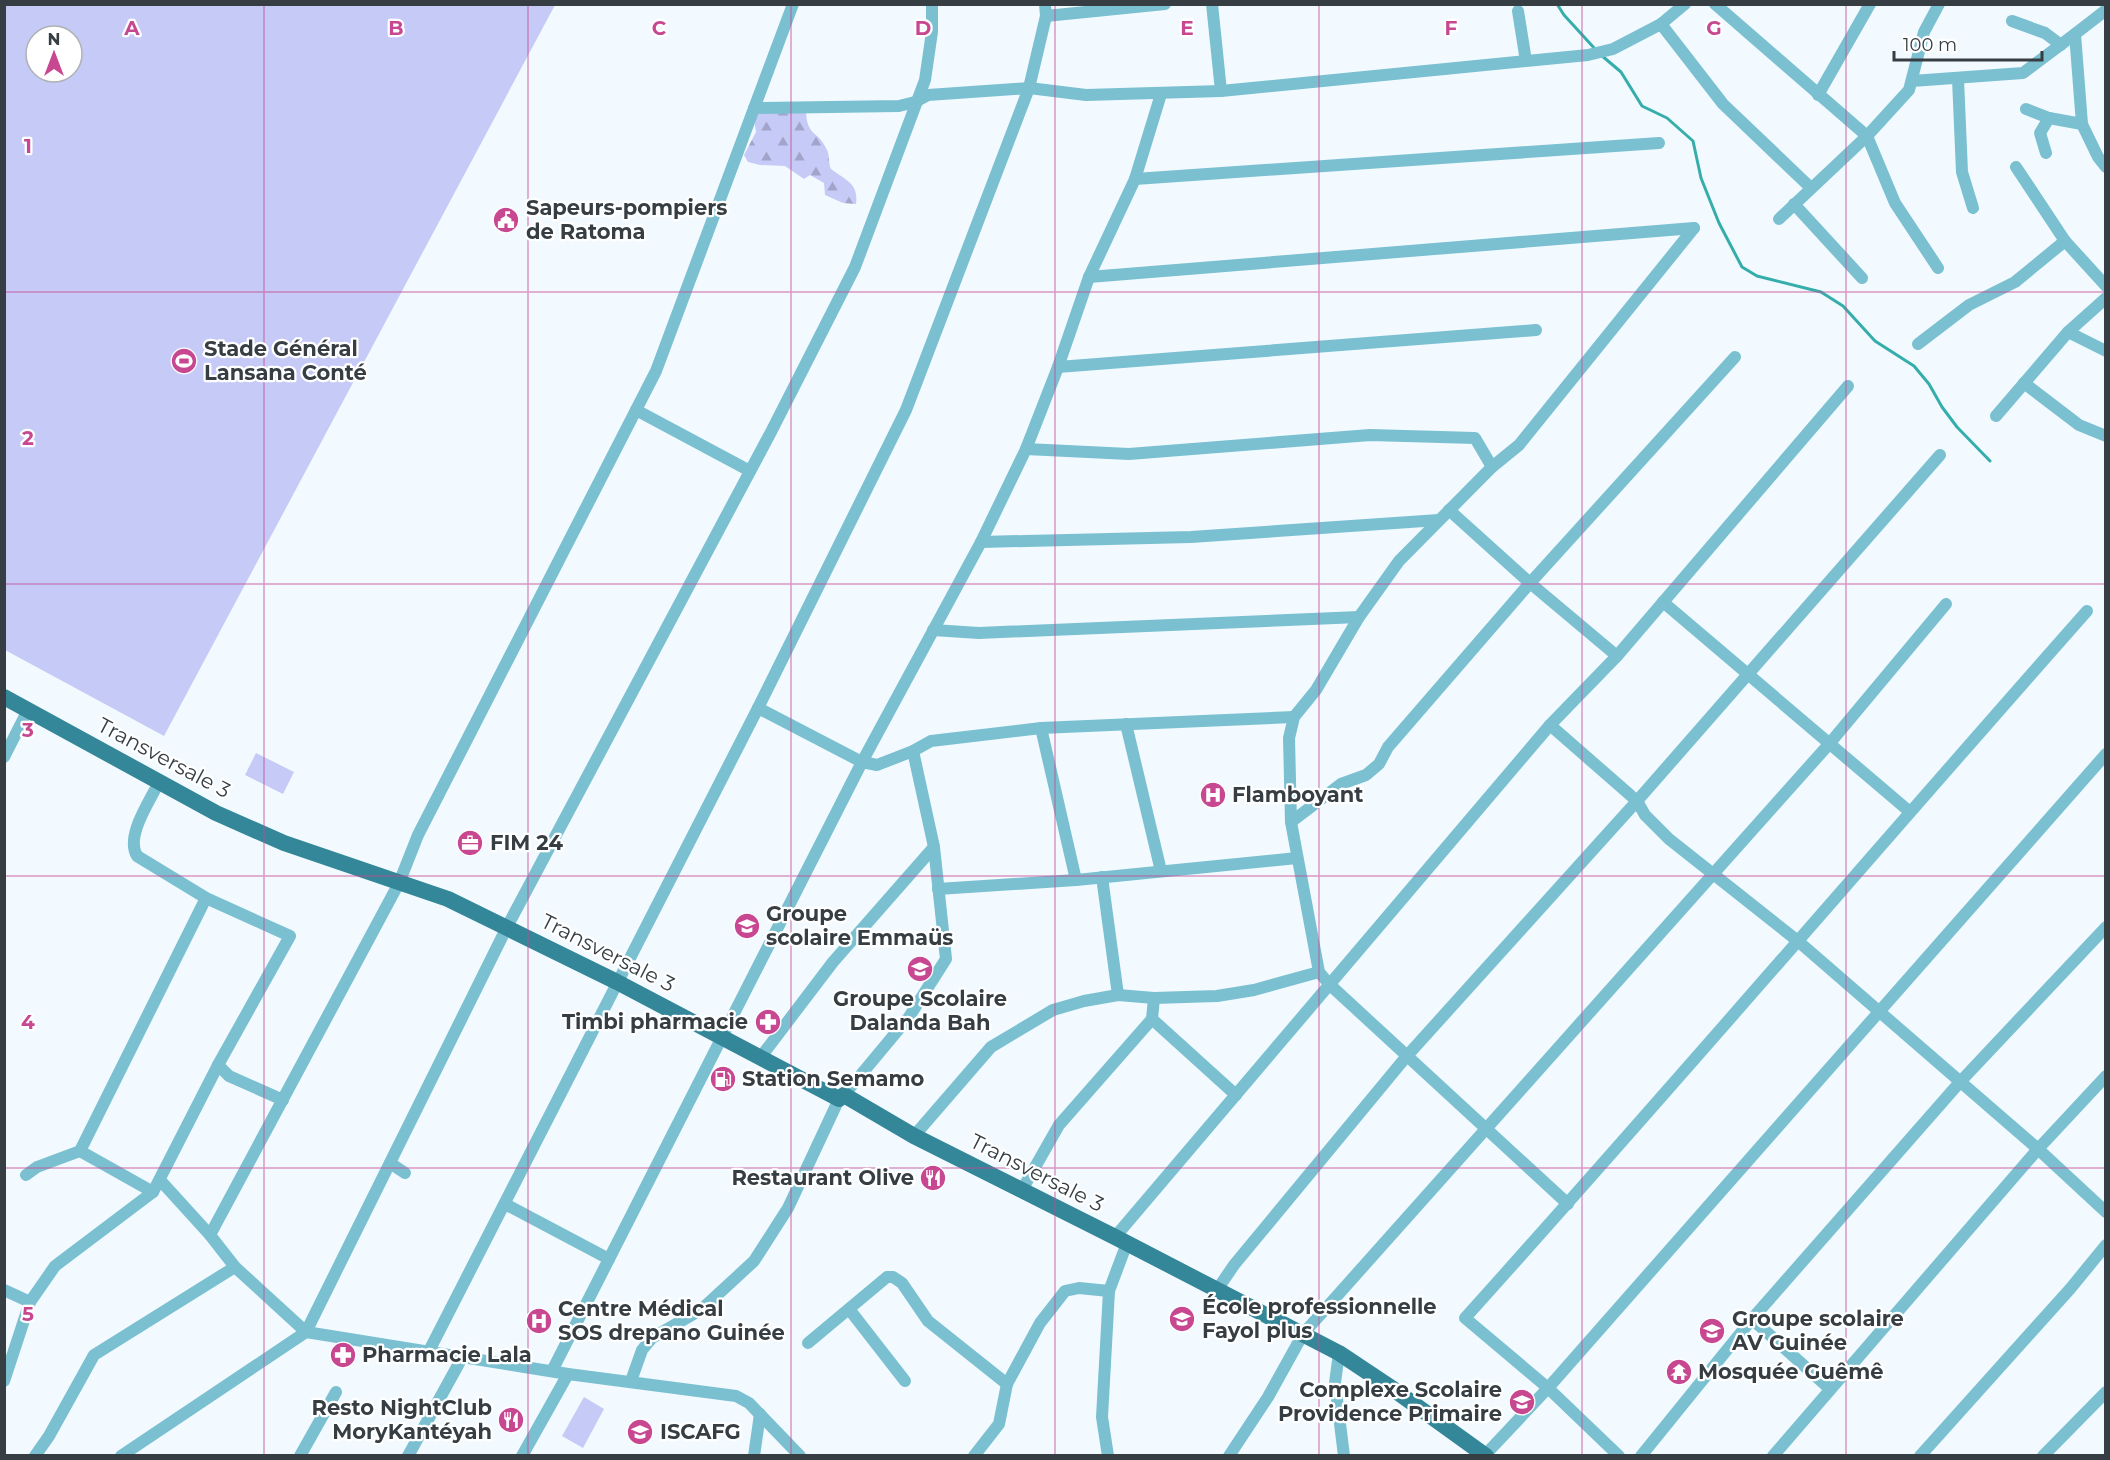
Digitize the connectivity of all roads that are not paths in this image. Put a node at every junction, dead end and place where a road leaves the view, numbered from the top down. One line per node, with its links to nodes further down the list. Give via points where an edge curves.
1 (794, 4): 24 (street)
2 (933, 4): 23 (street, via 925,80)
3 (1165, 4): 9 (street)
4 (1212, 4): 20 (street)
5 (1685, 4): 13 (street)
6 (1715, 4): 22 (street)
7 (1870, 4): 22 (street)
8 (1939, 4): 18 (street, via 1924,32)
9 (1045, 10): 19 (street)
10 (2106, 10): 14 (street)
11 (1518, 11): 16 (street)
12 (2012, 21): 15 (street, via 2045,33)
13 (1661, 24): 16 (street, via 1602,53); 34 (street, via 1723,104)
14 (2075, 34): 15 (street); 27 (street)
15 (2061, 45): 17 (street, via 2023,73)
16 (1526, 61): 20 (street)
17 (1958, 79): 18 (street); 36 (street, via 1962,172)
18 (1912, 81): 28 (street, via 1909,90)
19 (1029, 88): 21 (street, via 1086,96); 23 (street, via 928,95); 71 (street, via 906,410)
20 (1221, 91): 21 (street)
21 (1161, 94): 33 (street)
22 (1818, 95): 28 (street)
23 (915, 102): 24 (street, via 900,106); 58 (street, via 855,267)
24 (754, 108): 52 (street, via 656,371)
25 (2026, 109): 26 (street)
26 (2049, 118): 27 (street); 30 (street, via 2040,133)
27 (2082, 124): 32 (street)
28 (1868, 136): 34 (street); 39 (street, via 1895,203)
29 (1659, 143): 33 (street)
30 (2046, 153)
31 (2016, 167): 38 (street)
32 (2106, 167)
33 (1135, 179): 40 (street)
34 (1811, 188): 35 (street)
35 (1794, 204): 37 (street); 41 (street)
36 (1973, 208)
37 (1779, 219)
38 (2065, 241): 42 (street); 46 (street, via 2015,282 1969,305)
39 (1938, 268)
40 (1089, 277): 49 (street); 57 (street, via 1694,228 1519,446)
41 (1862, 278)
42 (2106, 286)
43 (2106, 298): 45 (street)
44 (1536, 330): 49 (street)
45 (2068, 332): 47 (street); 50 (street)
46 (1918, 344)
47 (2106, 351)
48 (1735, 357): 62 (street)
49 (1058, 367): 55 (street)
50 (2024, 383): 53 (street); 54 (street, via 2079,425)
51 (1848, 386): 63 (street)
52 (636, 410): 58 (street); 92 (street, via 418,835)
53 (1996, 416)
54 (2106, 436)
55 (1026, 449): 57 (street, via 1129,454 1370,435 1475,438); 61 (street)
56 (1940, 455): 69 (street)
57 (1492, 467): 59 (street)
58 (750, 471): 95 (street)
59 (1449, 510): 60 (street); 62 (street)
60 (1439, 520): 61 (street, via 1191,537); 66 (street, via 1399,561)
61 (981, 542): 67 (street)
62 (1530, 583): 68 (street); 85 (street, via 1388,747 1379,764 1366,775 1341,784)
63 (1662, 602): 68 (street); 69 (street)
64 (1946, 604): 77 (street)
65 (2087, 611): 84 (street)
66 (1359, 617): 67 (street, via 979,633); 73 (street, via 1316,690)
67 (933, 630): 81 (street)
68 (1617, 656): 75 (street)
69 (1748, 674): 77 (street); 83 (street)
70 (4, 697): 72 (main road, Transversale 3)
71 (758, 708): 81 (street); 99 (street)
72 (28, 710): 80 (street); 82 (main road, Transversale 3)
73 (1294, 717): 74 (street); 85 (street, via 1289,738)
74 (1126, 724): 76 (street); 88 (street)
75 (1550, 725): 83 (street); 100 (street)
76 (1041, 728): 78 (street, via 931,741); 91 (street)
77 (1830, 743): 84 (street); 89 (street)
78 (913, 751): 81 (street, via 877,765); 86 (street)
79 (2106, 754): 103 (street)
80 (4, 757)
81 (862, 762): 105 (street)
82 (159, 782): 92 (main road, Transversale 3, via 284,843); 94 (street, via 133,835 133,850)
83 (1637, 801): 89 (street, via 1645,815); 106 (street)
84 (1910, 812): 97 (street)
85 (1291, 822): 87 (street)
86 (934, 847): 93 (street); 107 (street, via 833,962)
87 (1297, 858): 88 (street); 98 (street)
88 (1161, 871): 90 (street)
89 (1713, 874): 97 (street); 114 (street)
90 (1102, 877): 91 (street); 101 (street)
91 (1076, 880): 93 (street)
92 (399, 883): 95 (main road, Transversale 3, via 448,899); 113 (street)
93 (938, 889): 112 (street, via 946,959 909,1017)
94 (206, 898): 108 (street, via 290,936); 117 (street)
95 (507, 927): 99 (main road, Transversale 3); 118 (street)
96 (2106, 927): 110 (street)
97 (1799, 942): 103 (street); 125 (street)
98 (1319, 972): 100 (street); 102 (street, via 1217,996)
99 (617, 982): 105 (main road, Transversale 3); 124 (street)
100 (1329, 984): 106 (street); 111 (street)
101 (1118, 995): 102 (street); 115 (street, via 1053,1010 990,1047)
102 (1154, 998): 104 (street)
103 (1880, 1012): 110 (street); 150 (street)
104 (1152, 1019): 111 (street); 122 (street, via 1059,1125)
105 (721, 1035): 107 (main road, Transversale 3); 130 (street)
106 (1406, 1057): 114 (street); 133 (street)
107 (760, 1058): 112 (main road, Transversale 3)
108 (219, 1065): 113 (street, via 229,1076); 121 (street)
109 (2106, 1076): 116 (street)
110 (1960, 1082): 116 (street); 137 (street)
111 (1236, 1095): 128 (street)
112 (842, 1097): 115 (main road, Transversale 3); 147 (street, via 788,1208 754,1262 702,1309 652,1338 642,1350)
113 (283, 1100): 127 (street)
114 (1487, 1129): 125 (street); 139 (street)
115 (914, 1136): 122 (main road, Transversale 3)
116 (2038, 1149): 126 (street); 151 (street)
117 (80, 1151): 120 (street); 123 (street)
118 (390, 1163): 119 (street); 138 (street)
119 (405, 1173)
120 (26, 1175)
121 (160, 1180): 123 (street); 127 (street)
122 (1022, 1190): 128 (main road, Transversale 3)
123 (153, 1192): 135 (street, via 55,1266)
124 (505, 1204): 130 (street); 141 (street)
125 (1568, 1204): 150 (street, via 1465,1318)
126 (2106, 1212)
127 (210, 1235): 131 (street)
128 (1121, 1240): 133 (main road, Transversale 3); 134 (street)
129 (2106, 1245): 170 (street)
130 (609, 1259): 144 (street)
131 (236, 1267): 138 (street); 156 (street, via 94,1355)
132 (4, 1290): 135 (street)
133 (1217, 1290): 139 (main road, Transversale 3)
134 (1109, 1291): 149 (street, via 1065,1291 1040,1323); 163 (street, via 1102,1417)
135 (30, 1302): 146 (street)
136 (849, 1309): 140 (street); 148 (street); 149 (street, via 886,1277 897,1279 928,1321)
137 (1752, 1319): 151 (street); 168 (street)
138 (306, 1332): 141 (street); 157 (street)
139 (1303, 1334): 142 (main road, Transversale 3); 164 (street, via 1268,1397)
140 (808, 1343)
141 (429, 1351): 143 (street)
142 (1339, 1353): 165 (street, via 1335,1383); 166 (main road, Transversale 3)
143 (463, 1356): 144 (street); 158 (street)
144 (552, 1371): 145 (street)
145 (568, 1374): 147 (street); 159 (street)
146 (4, 1381)
147 (631, 1381): 154 (street, via 736,1396)
148 (904, 1381)
149 (1007, 1384): 162 (street, via 999,1424)
150 (1548, 1388): 166 (street); 167 (street)
151 (1830, 1389): 169 (street)
152 (336, 1392): 155 (street)
153 (2106, 1392): 171 (street)
154 (760, 1414): 160 (street); 161 (street)
155 (304, 1454)
156 (35, 1455)
157 (121, 1455)
158 (408, 1455)
159 (522, 1455)
160 (754, 1455)
161 (800, 1455)
162 (974, 1455)
163 (1108, 1455)
164 (1229, 1455)
165 (1344, 1455)
166 (1486, 1455)
167 (1619, 1455)
168 (1641, 1455)
169 (1773, 1455)
170 (1920, 1455)
171 (2043, 1455)

